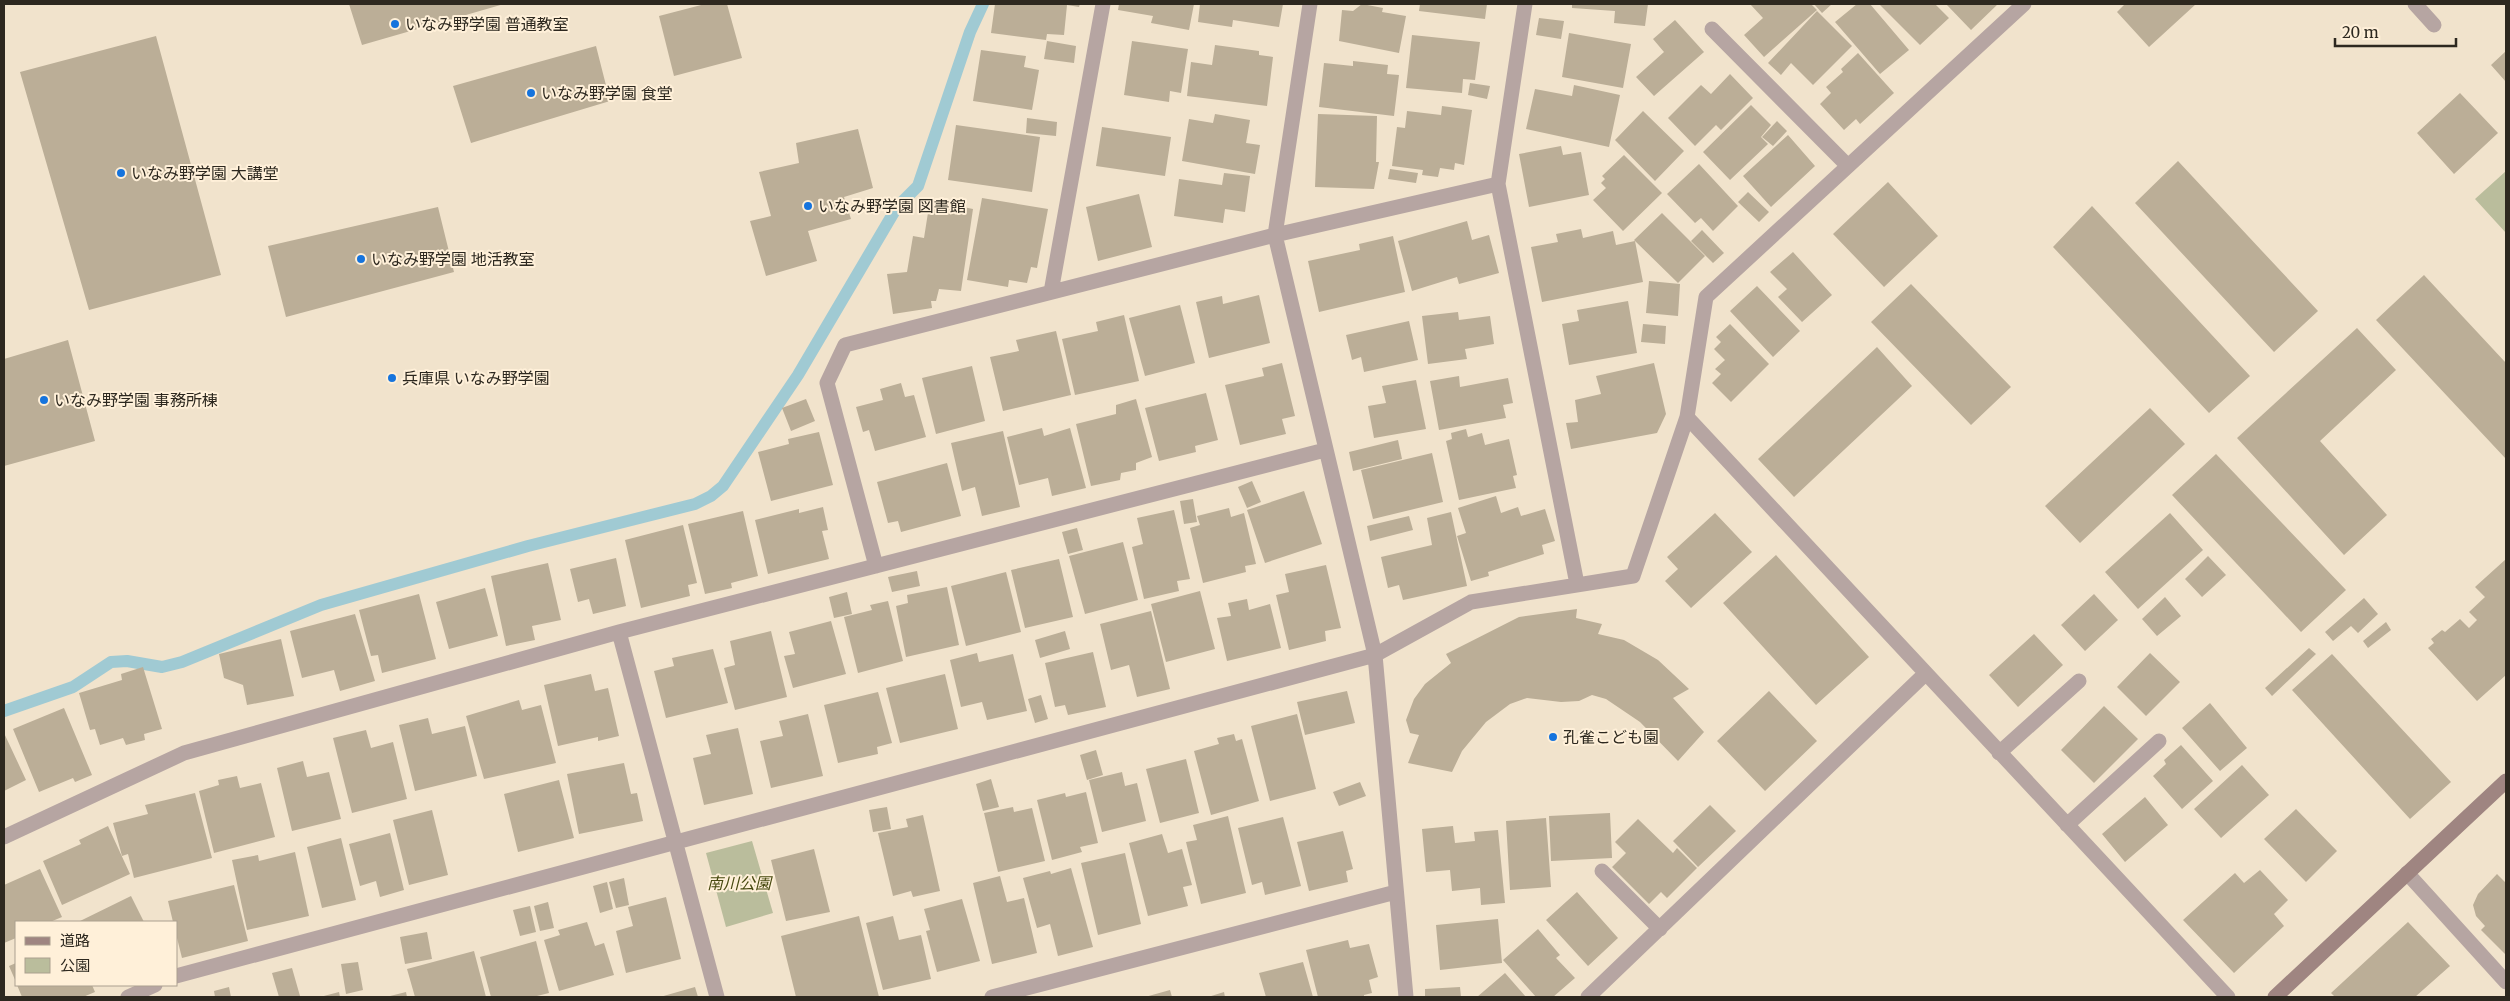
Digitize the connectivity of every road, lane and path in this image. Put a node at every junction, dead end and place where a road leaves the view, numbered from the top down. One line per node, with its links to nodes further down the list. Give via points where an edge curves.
1 (1103, 4): 11 (street)
2 (1310, 4): 10 (street)
3 (1525, 4): 9 (street)
4 (2024, 4): 8 (street)
5 (2415, 4): 6 (street)
6 (2434, 25)
7 (1712, 29): 8 (street)
8 (1847, 165): 12 (street, via 1706,297)
9 (1498, 184): 10 (street); 15 (street)
10 (1275, 235): 11 (street); 13 (street)
11 (1051, 292): 14 (street, via 845,345 827,383)
12 (1687, 417): 15 (street, via 1633,576); 18 (street)
13 (1325, 450): 14 (street); 17 (street)
14 (876, 566): 16 (street)
15 (1577, 584): 17 (street, via 1471,602)
16 (619, 632): 24 (street, via 184,753); 25 (street)
17 (1375, 655): 25 (street); 28 (street)
18 (1925, 674): 21 (street); 29 (street)
19 (2079, 681): 21 (street)
20 (2159, 741): 23 (street)
21 (2000, 753): 23 (street)
22 (2506, 781): 27 (street)
23 (2067, 825): 38 (street)
24 (4, 837)
25 (675, 842): 30 (street); 34 (street)
26 (1602, 871): 29 (street)
27 (2407, 873): 31 (street); 39 (street)
28 (1396, 892): 35 (street); 36 (street)
29 (1660, 929): 37 (street)
30 (178, 975)
31 (2506, 982)
32 (153, 986): 33 (street)
33 (128, 997)
34 (717, 997)
35 (992, 997)
36 (1406, 997)
37 (1588, 997)
38 (2228, 997)
39 (2275, 997)

